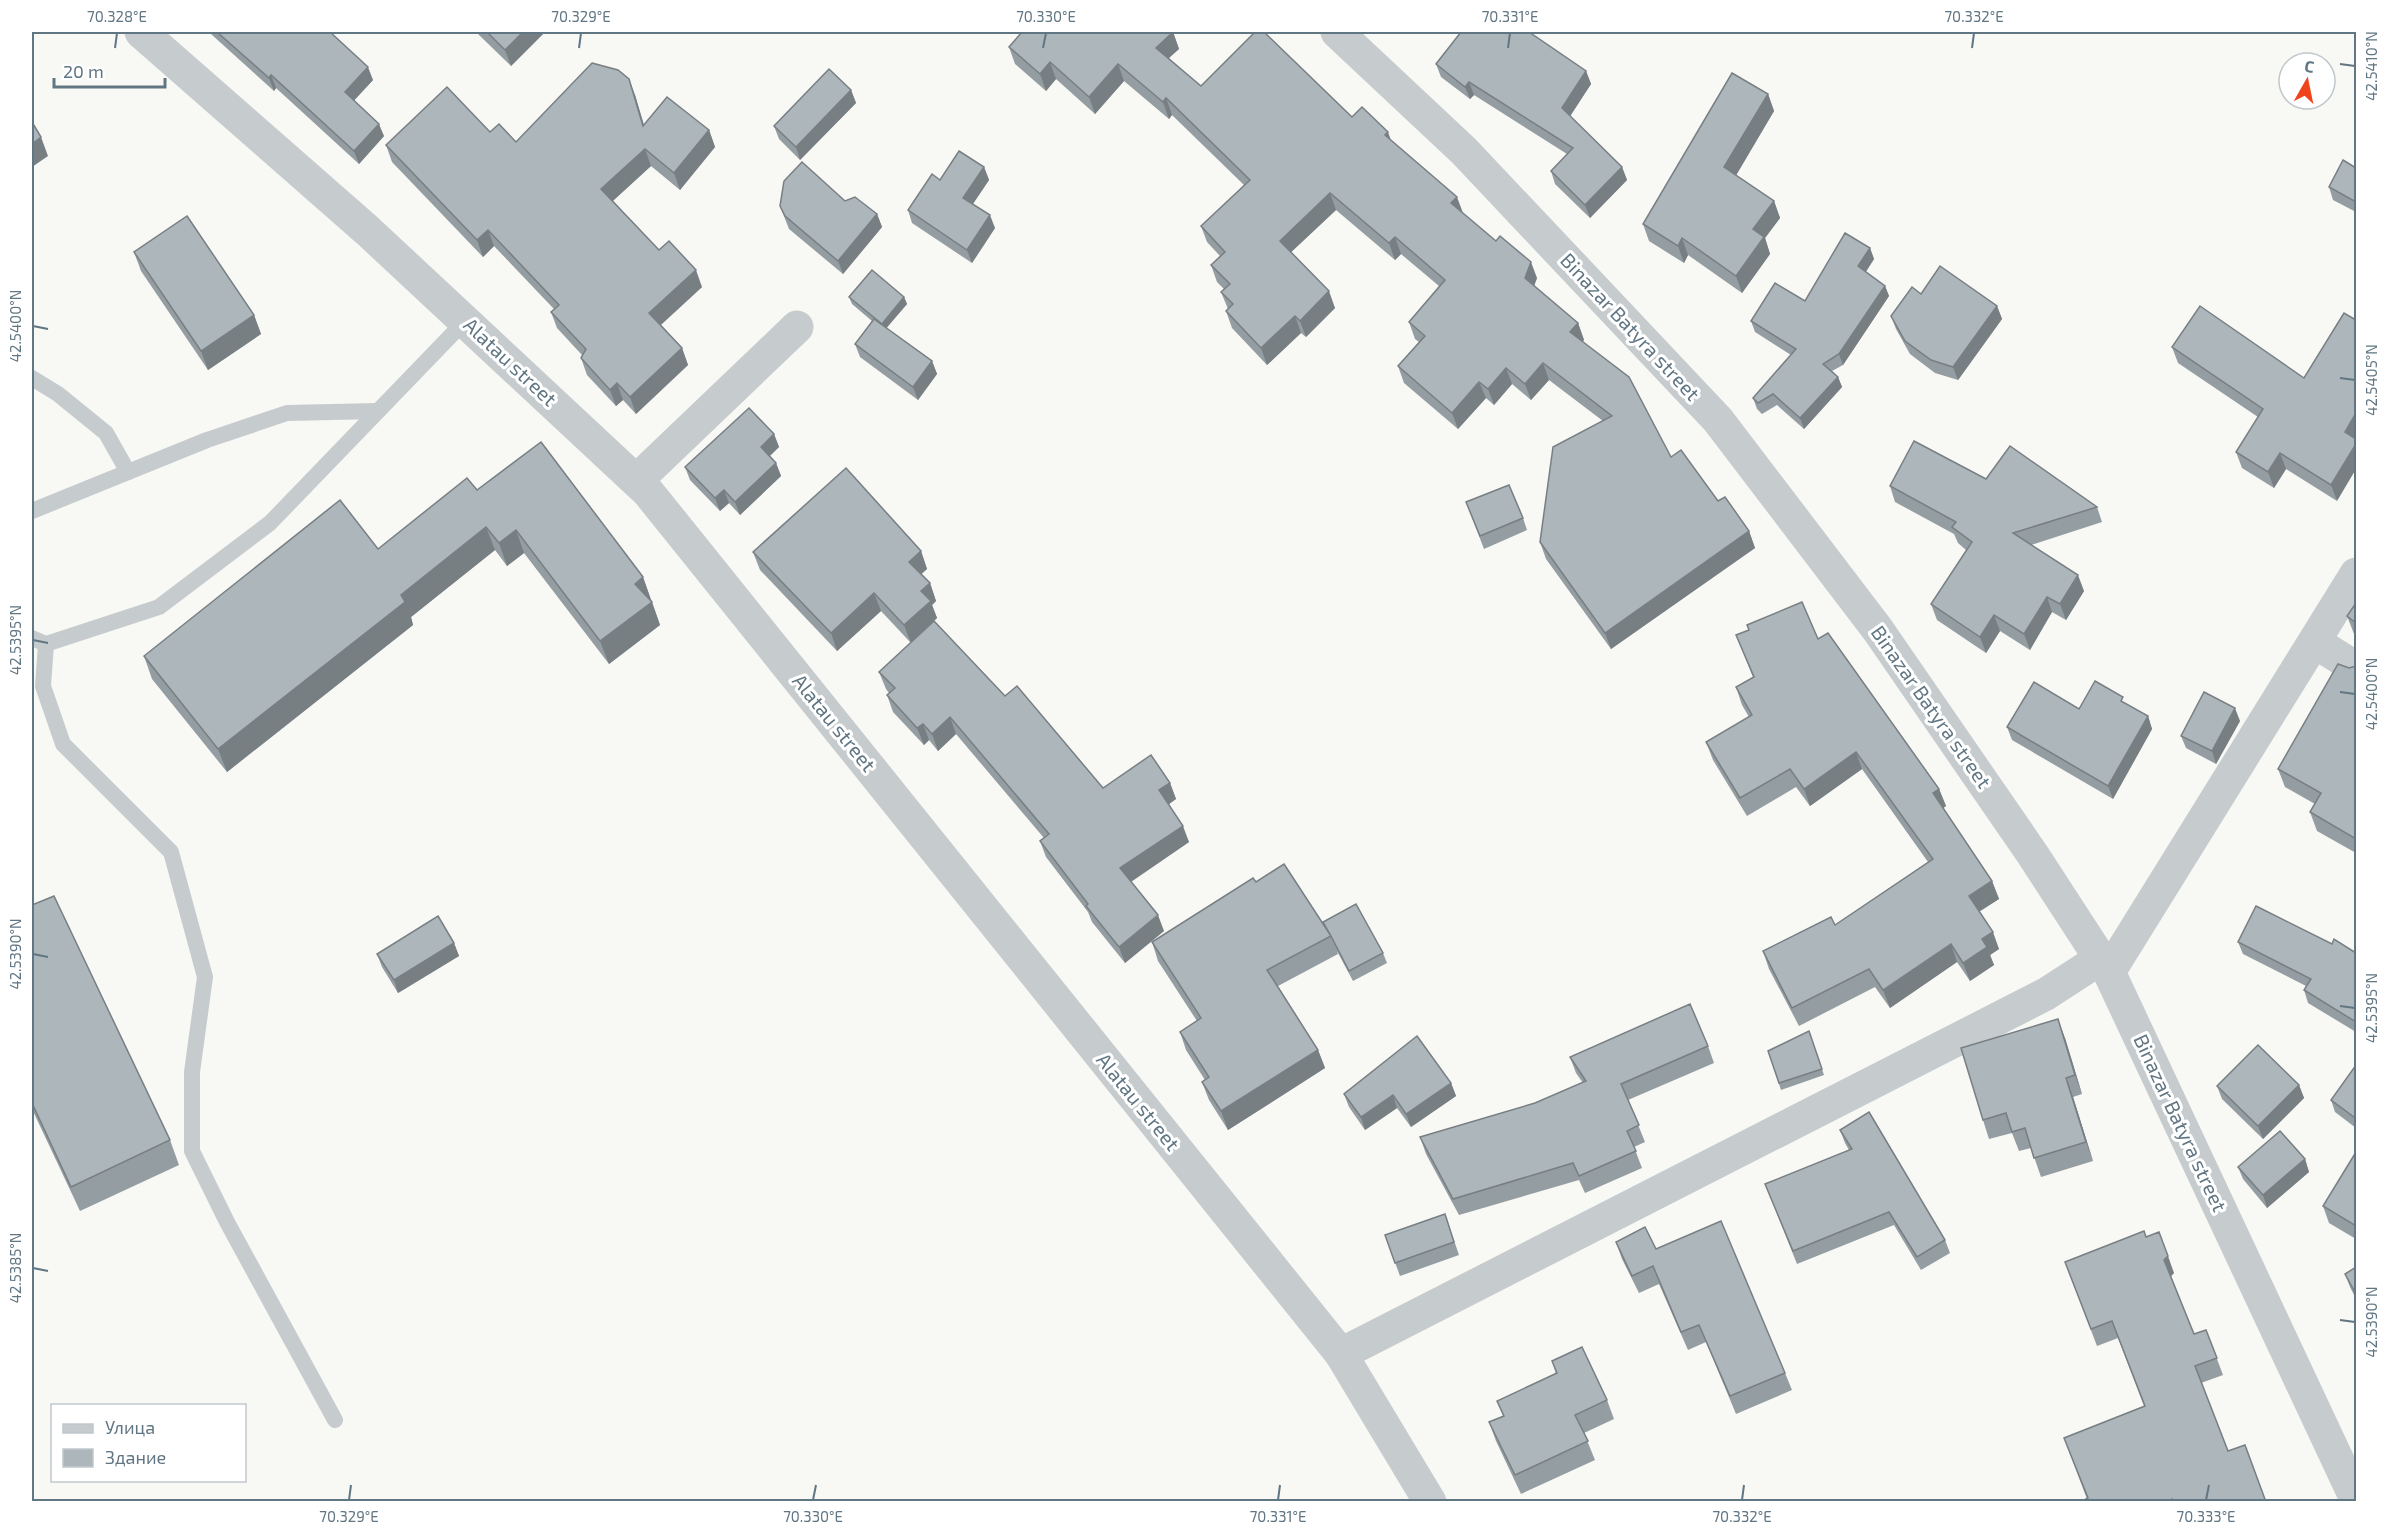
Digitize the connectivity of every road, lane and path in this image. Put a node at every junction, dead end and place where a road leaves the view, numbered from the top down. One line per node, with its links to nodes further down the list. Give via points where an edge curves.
1 (141, 32): 3 (street, Alatau street)
2 (1337, 32): 14 (street, Binazar Batyra street, via 1464,151 1718,420 1878,630)
3 (466, 320): 6 (lane); 8 (street, Alatau street)
4 (797, 327): 8 (street)
5 (32, 378): 7 (lane, via 106,433)
6 (378, 411): 7 (lane, via 287,413); 11 (lane, via 270,523 159,607)
7 (128, 472): 9 (lane)
8 (637, 480): 15 (street, Alatau street)
9 (32, 511)
10 (2356, 574): 12 (street)
11 (39, 641): 16 (lane, via 43,686 63,744 171,852 205,976 192,1072 192,1151)
12 (2315, 642): 13 (street); 14 (street)
13 (2356, 668)
14 (2104, 965): 15 (street); 17 (street, Binazar Batyra street)
15 (1341, 1354): 18 (street, Alatau street)
16 (335, 1420)
17 (2356, 1499)
18 (1430, 1502)

